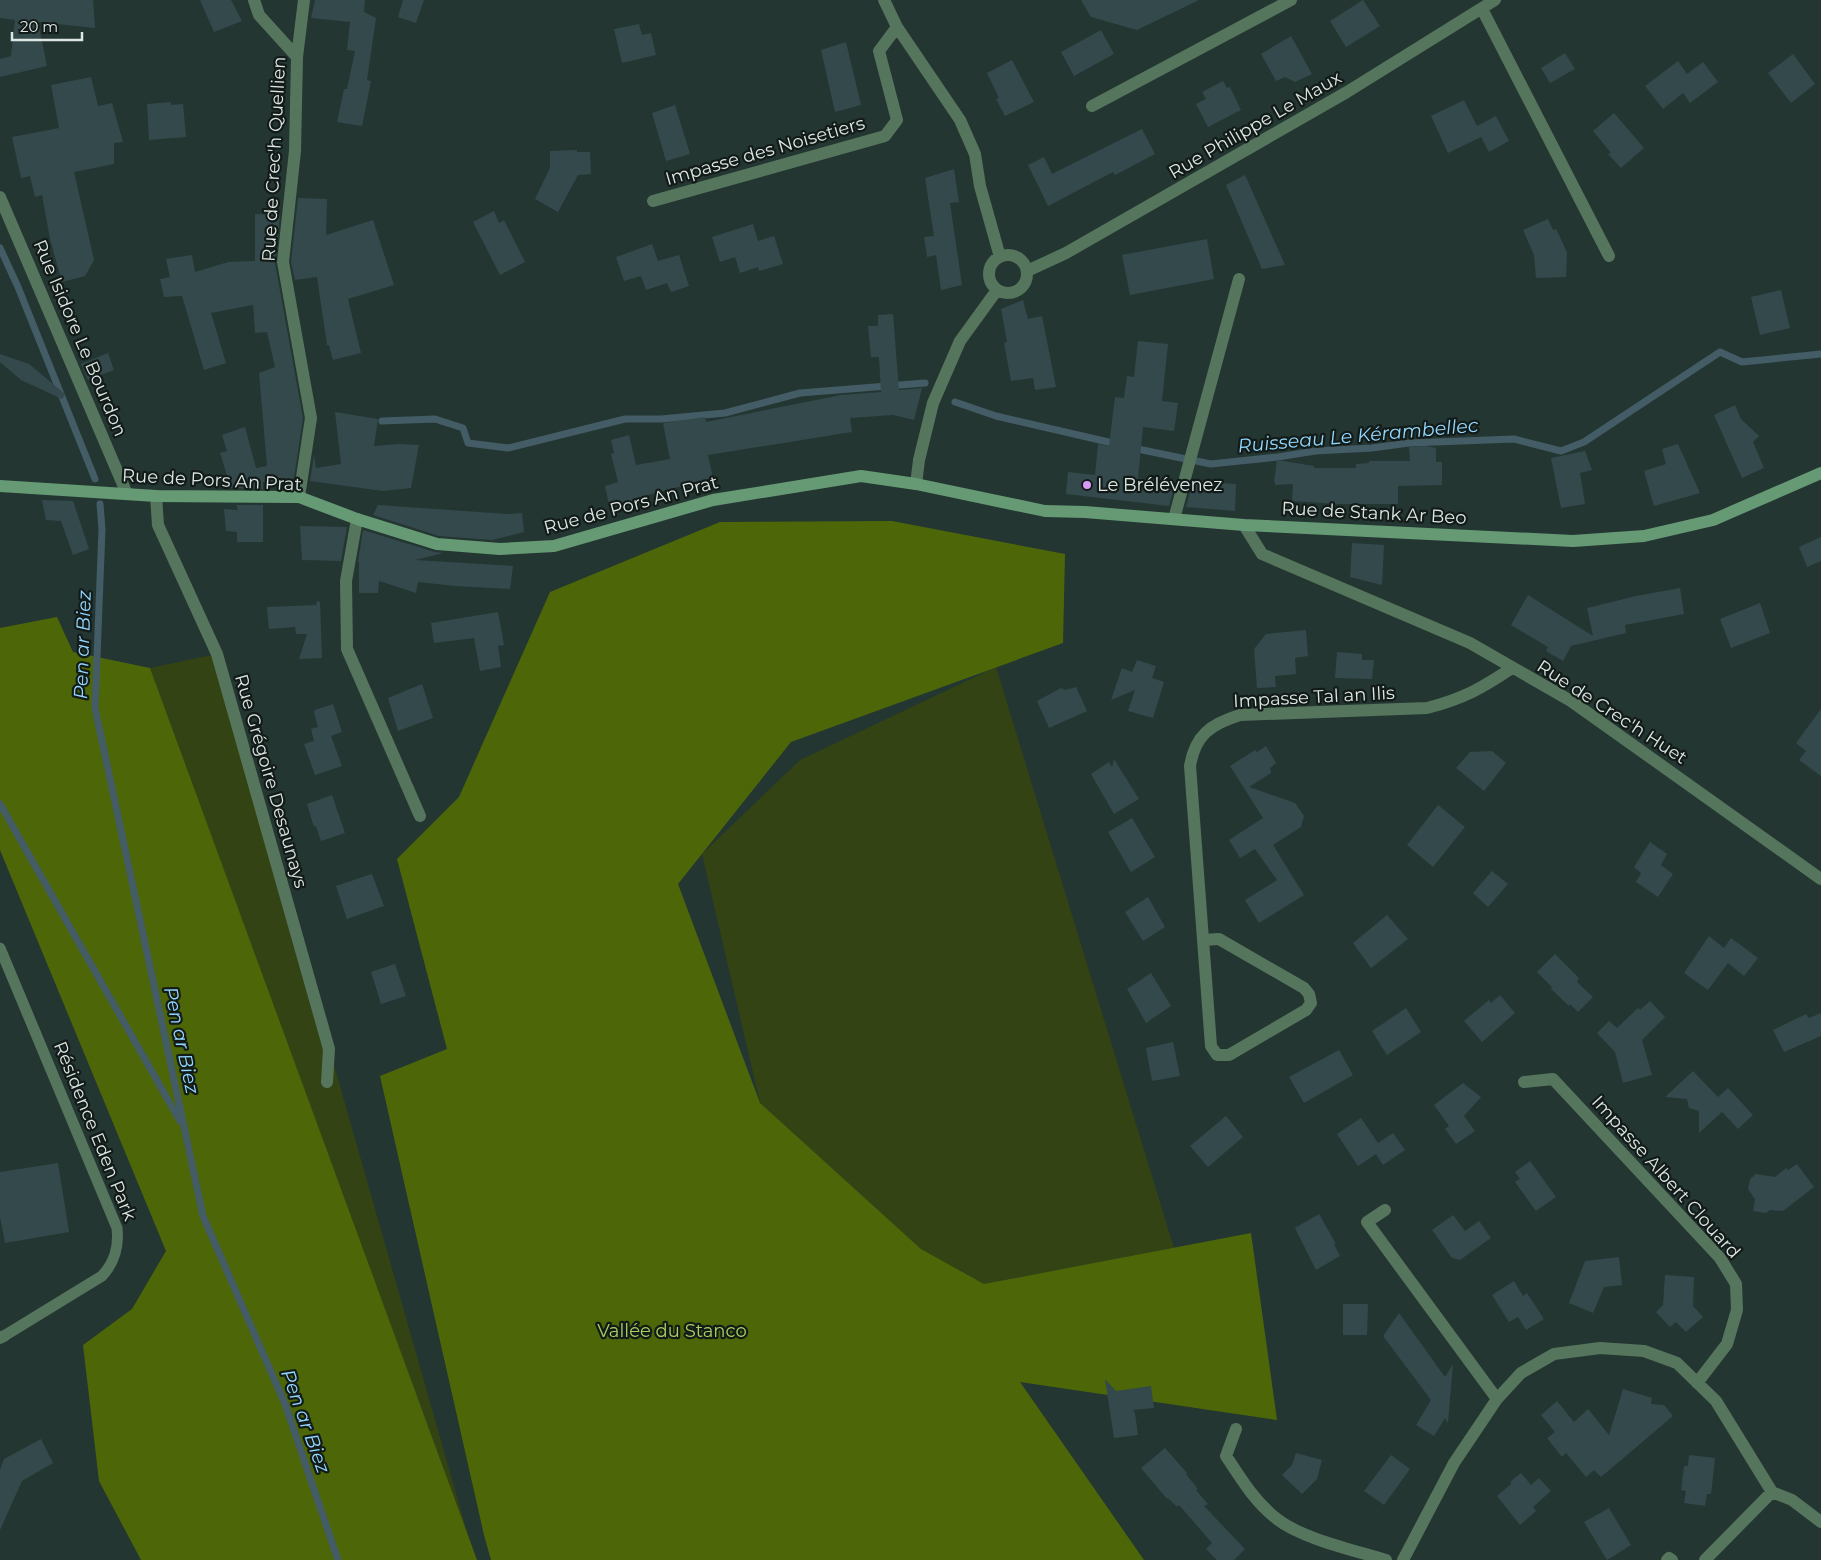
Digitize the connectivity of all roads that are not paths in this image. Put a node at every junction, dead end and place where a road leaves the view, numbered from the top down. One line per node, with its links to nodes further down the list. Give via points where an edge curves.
1 (254, 0): 8 (street, via 259,15)
2 (304, 0): 8 (street, Rue de Crec'h Quellien)
3 (884, 0): 7 (street)
4 (1291, 0): 9 (street)
5 (1495, 0): 6 (street, Rue Philippe Le Maux)
6 (1482, 9): 12 (street); 14 (street, Rue Philippe Le Maux, via 1347,92 1066,253)
7 (897, 27): 11 (street, Impasse des Noisetiers, via 879,51 897,120 885,136); 13 (street, via 960,120 975,154 980,186)
8 (297, 57): 22 (street, Rue de Crec'h Quellien, via 295,151 283,262 311,418)
9 (1092, 106)
10 (0, 197): 20 (street, Rue Isidore Le Bourdon)
11 (652, 201)
12 (1609, 256)
13 (1000, 257): 14 (street, via 1011,255 1022,260); 16 (street, via 990,266 989,279)
14 (1027, 270): 16 (street, via 1026,282 1018,291 1007,294)
15 (1239, 279): 23 (street)
16 (997, 290): 18 (street, via 960,341 933,403)
17 (1821, 474): 25 (street, Rue de Stank Ar Beo, via 1713,520 1644,536 1573,541)
18 (916, 484): 23 (street, Rue de Stank Ar Beo, via 1046,511); 24 (street, Rue de Pors An Prat, via 860,476 713,500 554,546 500,549 437,544)
19 (0, 486): 20 (street, Rue de Pors An Prat)
20 (127, 494): 21 (street, Rue de Pors An Prat)
21 (156, 496): 22 (street, Rue de Pors An Prat); 31 (street, Rue Grégoire Desaunays, via 158,525 217,654 329,1049)
22 (298, 497): 24 (street, Rue de Pors An Prat)
23 (1174, 519): 25 (street, Rue de Stank Ar Beo)
24 (357, 520): 27 (street, via 346,581 347,649)
25 (1244, 525): 26 (street, Rue de Crec'h Huet, via 1262,554 1470,644)
26 (1512, 668): 28 (street, Rue de Crec'h Huet, via 1570,701); 29 (street, Impasse Tal an Ilis, via 1482,688 1454,701 1427,708 1240,715 1209,729 1192,751 1190,766)
27 (420, 816)
28 (1821, 878)
29 (1203, 940): 29 (street, Impasse Tal an Ilis, via 1211,1046 1217,1055 1229,1055 1244,1048 1306,1010 1311,1003 1304,988 1219,939)
30 (0, 948): 34 (lane, Résidence Eden Park, via 118,1228 111,1266 102,1276)
31 (327, 1082)
32 (1524, 1082): 35 (street, Impasse Albert Clouard, via 1553,1079 1720,1258 1736,1284 1737,1310 1727,1344)
33 (1385, 1210): 36 (street, via 1367,1222)
34 (2, 1337)
35 (1697, 1383): 36 (street, via 1677,1363 1644,1351 1600,1348 1554,1354 1521,1373); 38 (street, via 1716,1401)
36 (1497, 1399): 41 (street, via 1454,1464)
37 (1236, 1429): 40 (street, via 1226,1456 1256,1499 1278,1520 1307,1535)
38 (1772, 1492): 39 (street, via 1792,1500); 44 (street)
39 (1821, 1522)
40 (1386, 1560)
41 (1403, 1560)
42 (1667, 1560): 43 (street)
43 (1672, 1560)
44 (1705, 1560)

